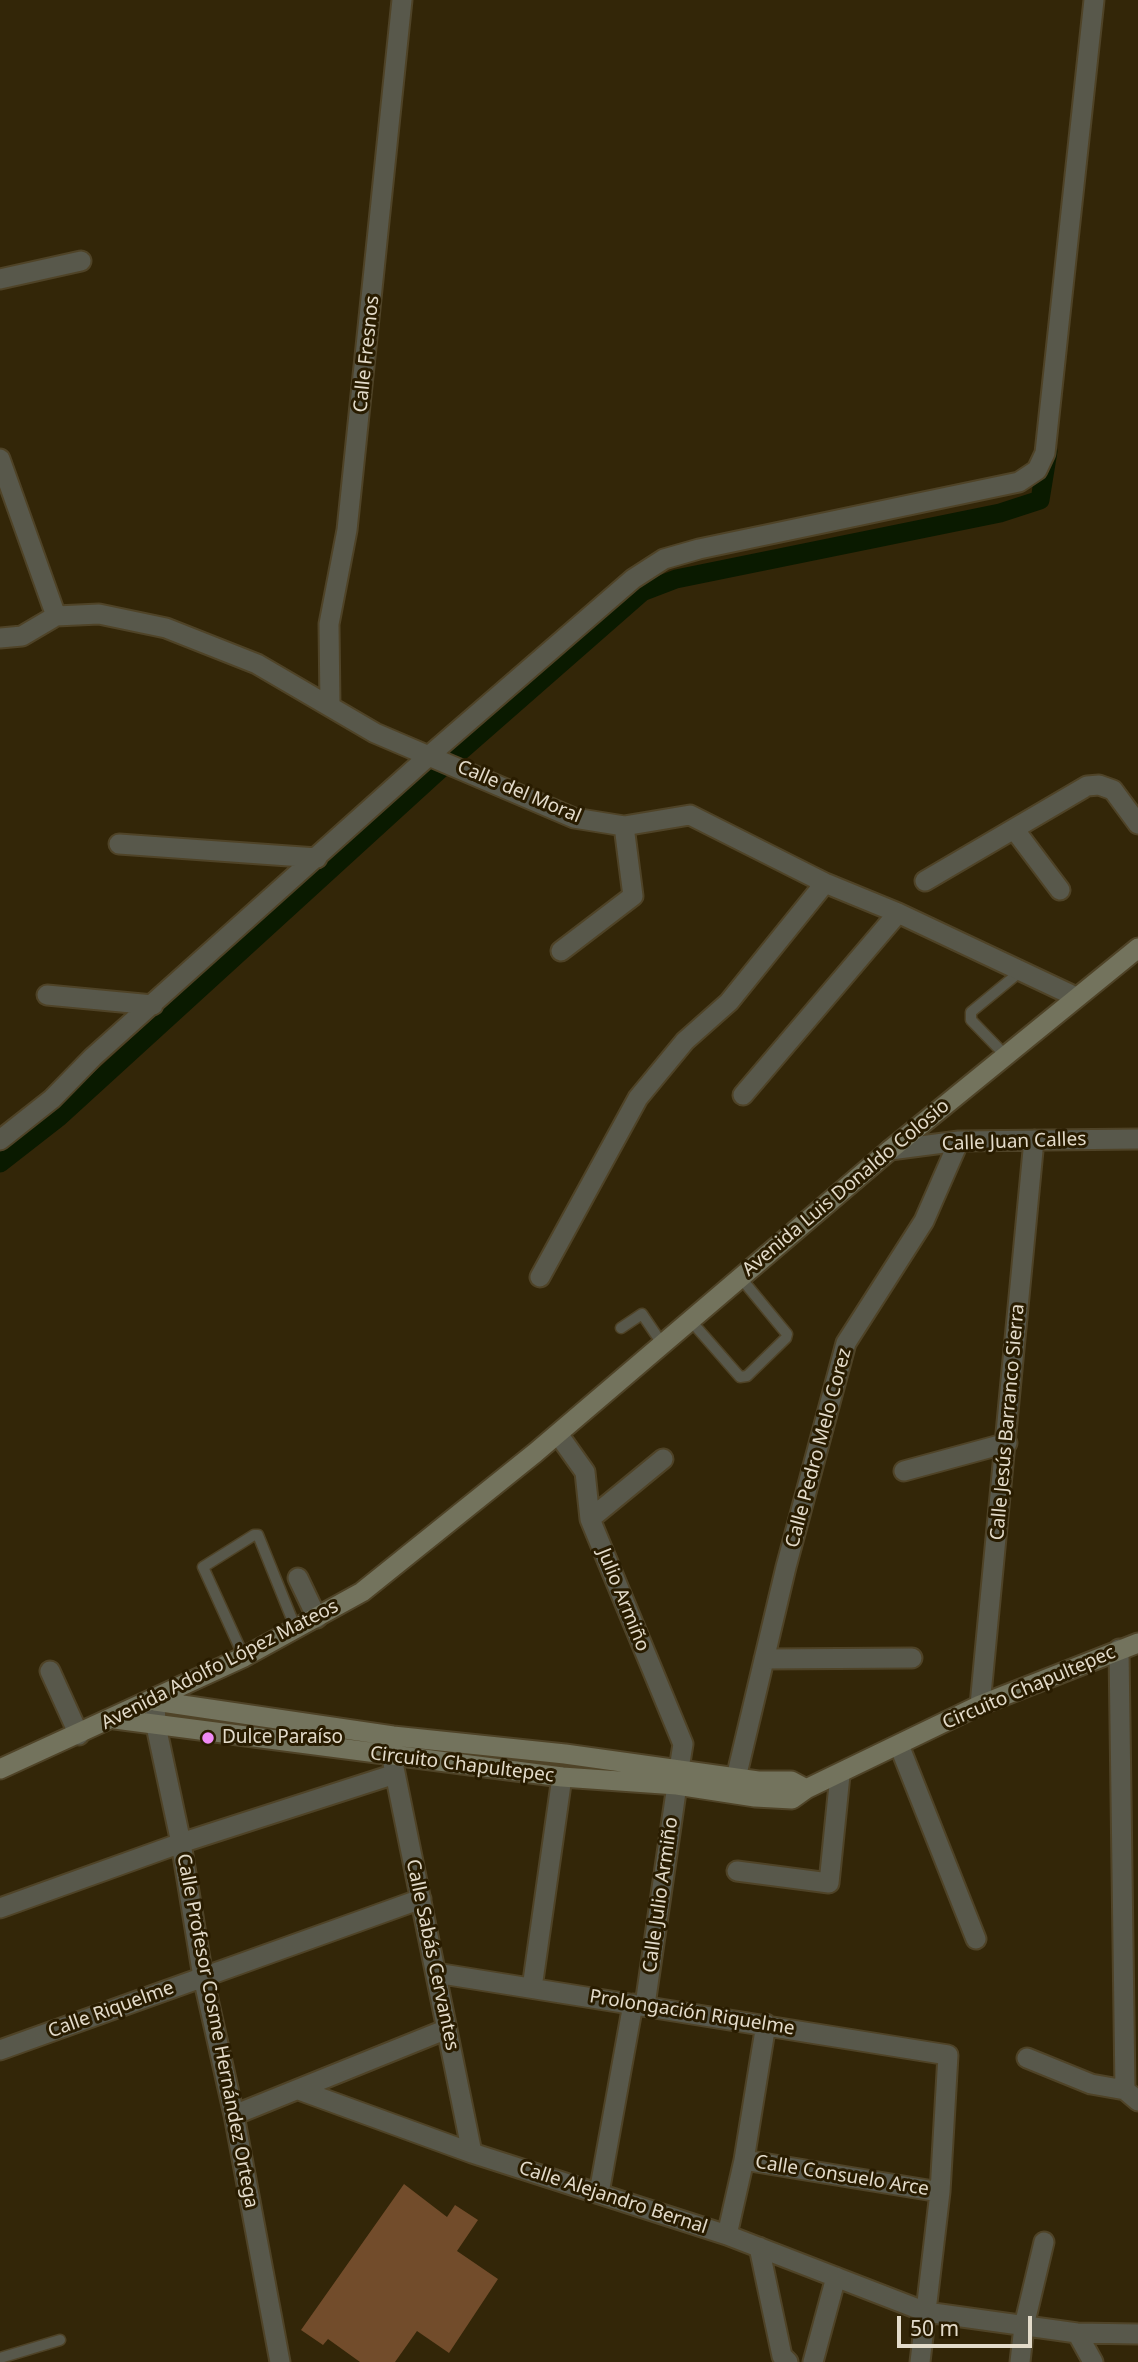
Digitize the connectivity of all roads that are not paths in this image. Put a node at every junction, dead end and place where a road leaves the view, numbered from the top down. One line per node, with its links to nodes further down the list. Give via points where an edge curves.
1 (402, 0): 8 (street, Calle Fresnos, via 347,530 329,624)
2 (1094, 0): 9 (street, via 1045,453 1037,470 1019,482 664,559 633,579)
3 (81, 261): 4 (street)
4 (0, 279)
5 (0, 459): 6 (street)
6 (56, 616): 7 (street, Calle del Moral, via 22,636); 8 (street, Calle del Moral, via 99,614 166,628 257,664)
7 (0, 638)
8 (330, 706): 9 (street, Calle del Moral, via 375,733)
9 (440, 758): 11 (street, Calle del Moral, via 575,818); 14 (street)
10 (1138, 824): 12 (street, via 1112,790 1099,785 1087,786)
11 (624, 826): 16 (street, Calle del Moral, via 690,815); 20 (street, via 633,896)
12 (1014, 829): 15 (street); 17 (street)
13 (119, 845): 14 (street)
14 (317, 858): 24 (street)
15 (925, 881)
16 (832, 886): 18 (street, Calle del Moral); 33 (street, via 729,1002 685,1041 638,1098)
17 (1060, 890)
18 (892, 910): 21 (street, Calle del Moral); 26 (street)
19 (1138, 948): 23 (main road, Avenida Luis Donaldo Colosio)
20 (561, 951)
21 (1021, 971): 23 (street, Calle del Moral); 25 (lane, via 971,1012 971,1020)
22 (47, 995): 24 (street)
23 (1076, 997): 25 (main road, Avenida Luis Donaldo Colosio)
24 (153, 1005): 28 (street, via 52,1099)
25 (1005, 1055): 31 (main road, Avenida Luis Donaldo Colosio)
26 (743, 1096)
27 (1138, 1139): 29 (street, Calle Juan Calles)
28 (0, 1140)
29 (1034, 1140): 30 (street, Calle Juan Calles); 38 (street, Calle Jesús Barranco Sierra)
30 (959, 1141): 31 (street, Calle Juan Calles); 49 (street, Calle Pedro Melo Corez, via 924,1221 846,1343)
31 (890, 1150): 32 (main road, Avenida Luis Donaldo Colosio)
32 (740, 1277): 34 (main road, Avenida Luis Donaldo Colosio); 34 (lane, via 787,1334 747,1376 740,1377)
33 (541, 1278)
34 (691, 1321): 36 (main road, Avenida Luis Donaldo Colosio)
35 (621, 1328): 36 (lane, via 642,1314)
36 (663, 1345): 37 (main road, Avenida Luis Donaldo Colosio)
37 (558, 1434): 41 (street, Julio Armiño, via 585,1472); 43 (main road, Avenida Adolfo López Mateos, via 362,1592)
38 (1007, 1443): 40 (street); 52 (street, Calle Jesús Barranco Sierra)
39 (663, 1460): 41 (street)
40 (904, 1471)
41 (590, 1519): 61 (street, Julio Armiño, via 683,1744)
42 (298, 1578): 43 (street)
43 (317, 1618): 44 (main road, Avenida Adolfo López Mateos)
44 (296, 1629): 47 (main road, Avenida Adolfo López Mateos); 47 (lane, via 258,1535 254,1535 203,1567)
45 (1138, 1643): 46 (main road, Circuito Chapultepec)
46 (1119, 1649): 52 (main road, Circuito Chapultepec); 78 (street)
47 (244, 1657): 51 (main road, Avenida Adolfo López Mateos)
48 (912, 1658): 49 (street)
49 (764, 1660): 62 (street, Calle Pedro Melo Corez)
50 (50, 1671): 55 (street)
51 (155, 1701): 53 (main road, Avenida Adolfo López Mateos); 54 (street, Calle Profesor Cosme Hernández Ortega); 61 (main road, Circuito Chapultepec)
52 (980, 1704): 56 (main road, Circuito Chapultepec)
53 (115, 1719): 54 (main road, Circuito Chapultepec); 55 (main road, Avenida Adolfo López Mateos)
54 (156, 1726): 57 (main road, Circuito Chapultepec); 64 (street, Calle Profesor Cosme Hernández Ortega)
55 (79, 1735): 58 (main road, Avenida Adolfo López Mateos)
56 (900, 1745): 59 (main road, Circuito Chapultepec); 68 (street)
57 (393, 1765): 60 (main road, Circuito Chapultepec); 64 (street); 66 (street, Calle Sabás Cervantes)
58 (0, 1769)
59 (840, 1775): 63 (main road, Circuito Chapultepec); 65 (street, via 829,1883)
60 (562, 1777): 61 (main road, Circuito Chapultepec); 71 (street)
61 (678, 1777): 62 (main road, Circuito Chapultepec); 63 (main road, Circuito Chapultepec, via 768,1799 792,1799); 72 (street, Calle Julio Armiño)
62 (736, 1778): 63 (main road, Circuito Chapultepec, via 791,1781)
63 (806, 1789)
64 (181, 1843): 67 (street); 70 (street, Calle Profesor Cosme Hernández Ortega)
65 (737, 1871)
66 (421, 1899): 69 (street, Calle Sabás Cervantes); 70 (street, Calle Riquelme)
67 (0, 1908)
68 (976, 1939)
69 (436, 1973): 71 (street, Prolongación Riquelme); 74 (street, Calle Sabás Cervantes)
70 (203, 1977): 75 (street, Calle Riquelme); 79 (street, Calle Profesor Cosme Hernández Ortega)
71 (532, 1988): 72 (street, Prolongación Riquelme)
72 (639, 2005): 73 (street, Prolongación Riquelme); 83 (street, Calle Julio Armiño)
73 (766, 2024): 81 (street); 82 (street, Prolongación Riquelme, via 948,2055)
74 (447, 2029): 77 (street); 80 (street, Calle Sabás Cervantes)
75 (0, 2050)
76 (1027, 2058): 78 (street)
77 (299, 2090): 79 (street); 80 (street, Calle Alejandro Bernal)
78 (1132, 2096)
79 (234, 2115): 94 (street, Calle Profesor Cosme Hernández Ortega)
80 (472, 2153): 83 (street, Calle Alejandro Bernal)
81 (744, 2160): 82 (street, Calle Consuelo Arce); 84 (street)
82 (940, 2192): 88 (street)
83 (599, 2193): 84 (street, Calle Alejandro Bernal)
84 (727, 2235): 86 (street, Calle Alejandro Bernal)
85 (1044, 2242): 89 (street)
86 (759, 2247): 87 (street, Calle Alejandro Bernal); 95 (street, via 782,2356)
87 (835, 2277): 88 (street, Calle Alejandro Bernal); 96 (street)
88 (926, 2312): 89 (street, Calle Alejandro Bernal); 97 (street)
89 (1024, 2326): 90 (street, Calle Alejandro Bernal); 98 (street)
90 (1077, 2333): 91 (street, Calle Alejandro Bernal); 99 (street)
91 (1138, 2334)
92 (60, 2340): 93 (lane)
93 (0, 2357)
94 (280, 2362)
95 (789, 2362)
96 (813, 2362)
97 (920, 2362)
98 (1020, 2362)
99 (1093, 2362)

